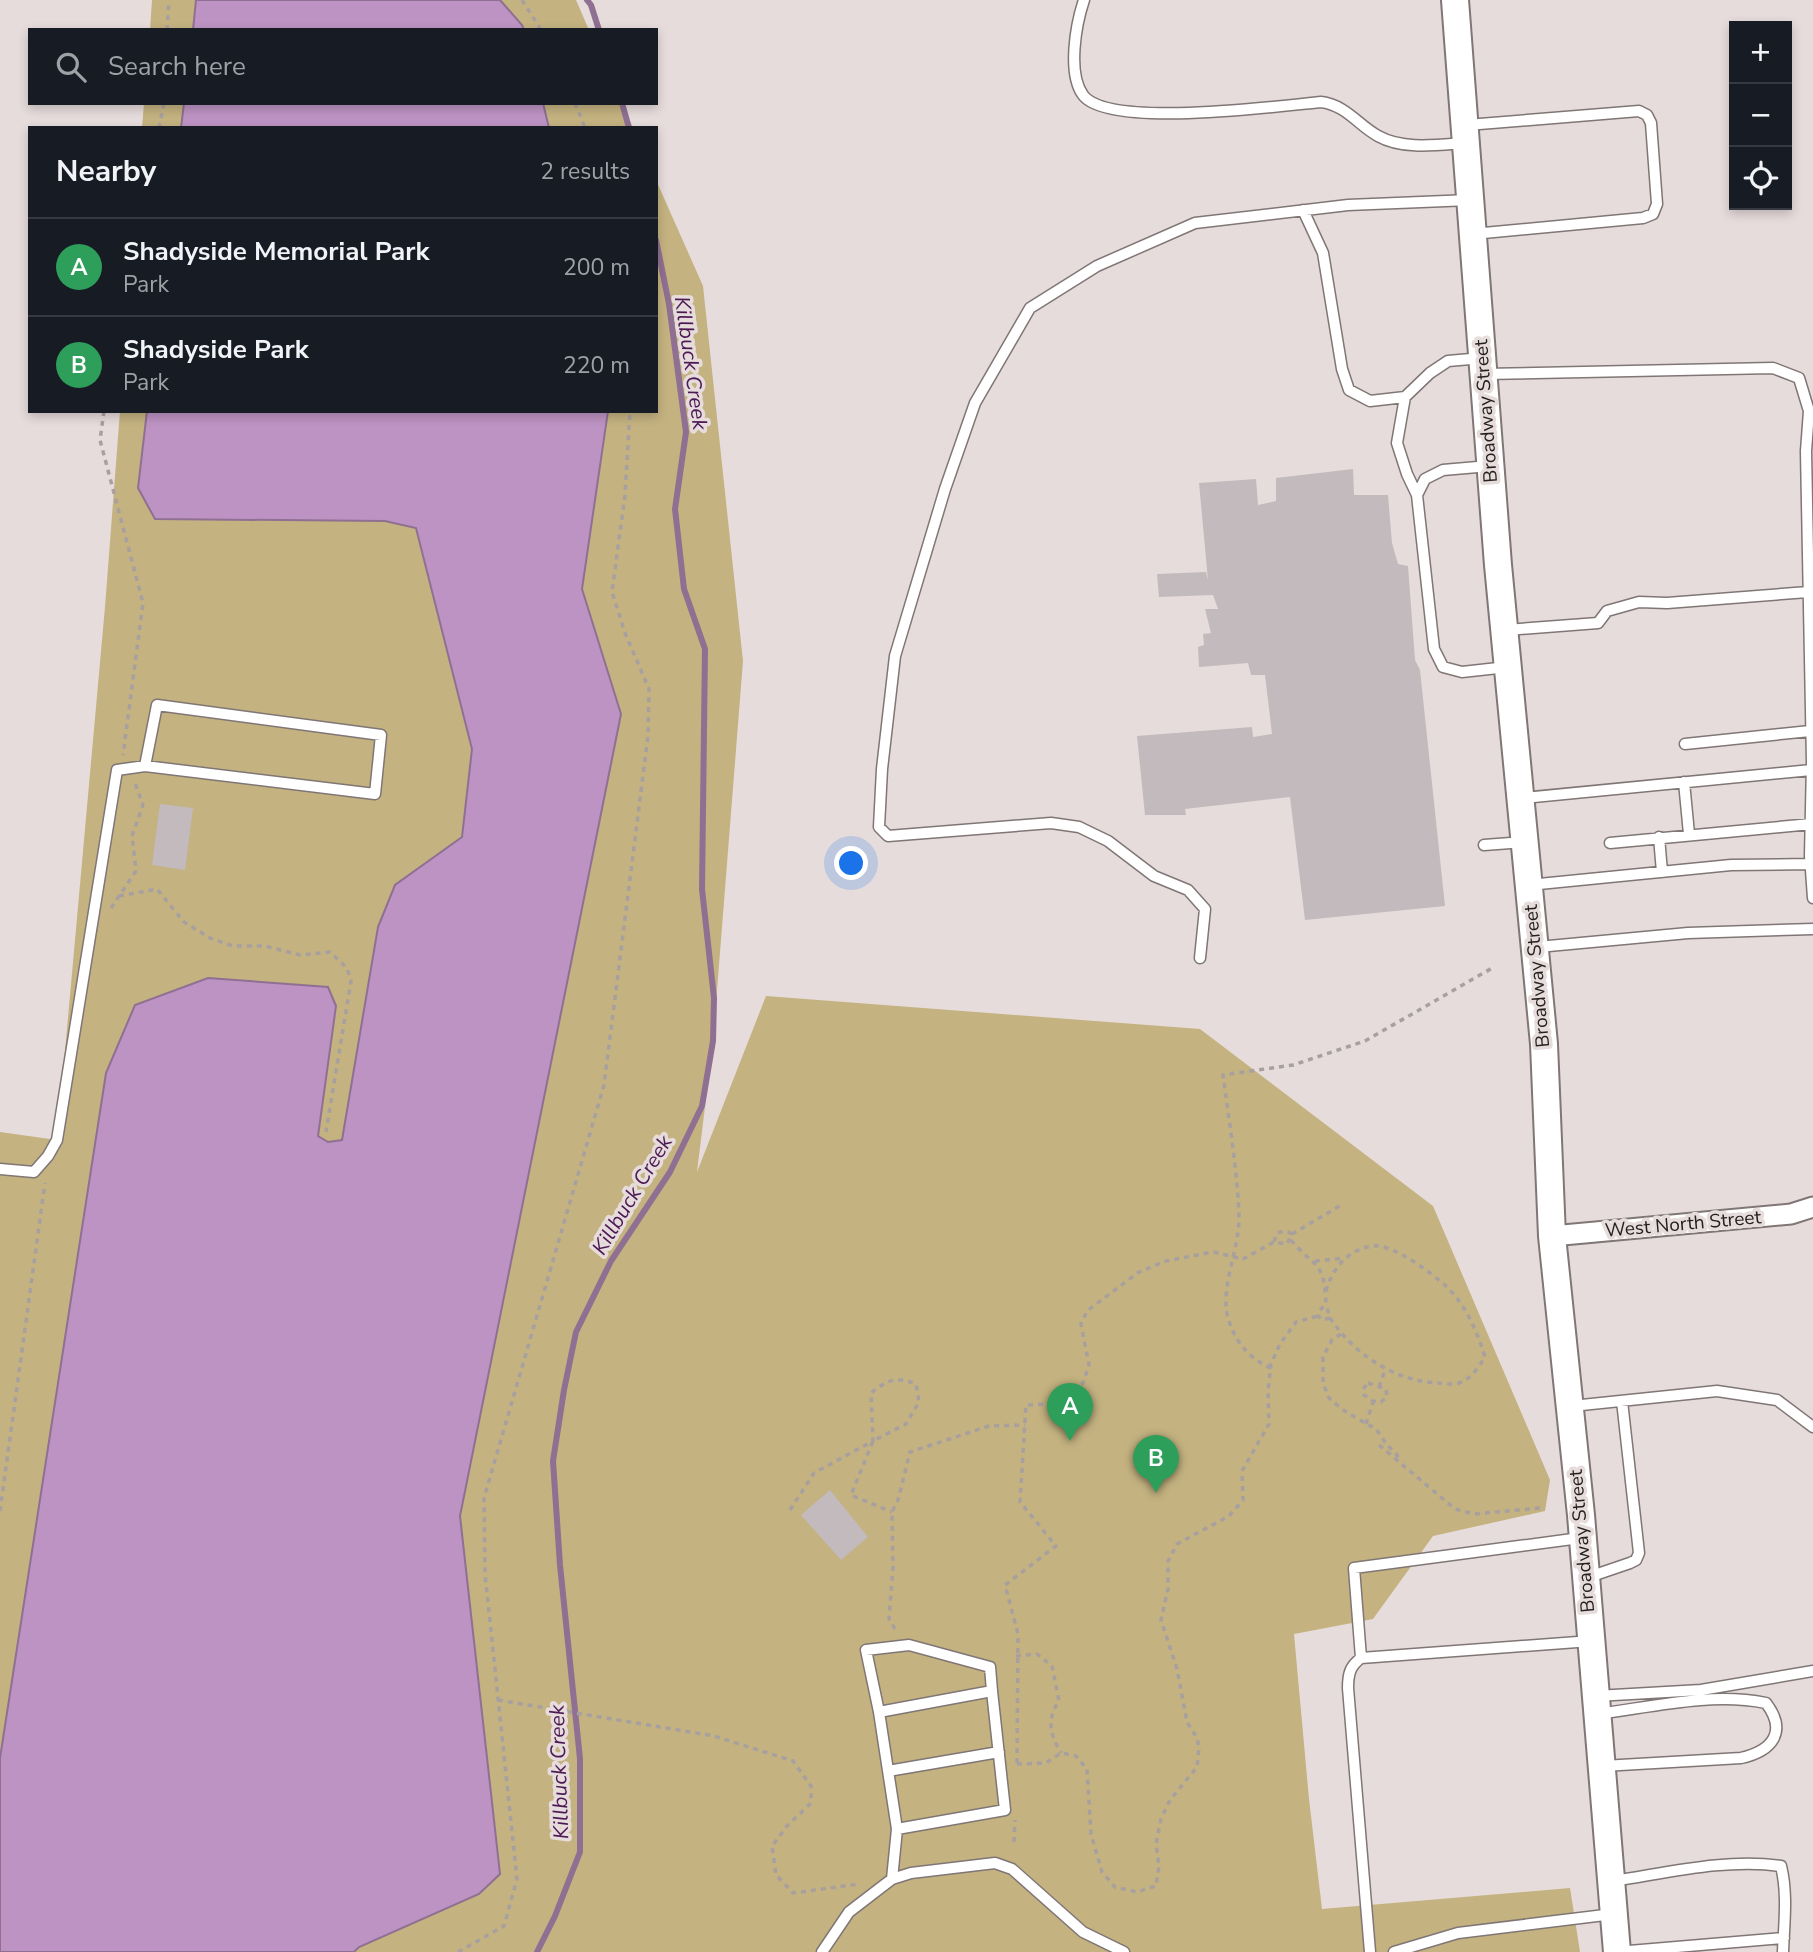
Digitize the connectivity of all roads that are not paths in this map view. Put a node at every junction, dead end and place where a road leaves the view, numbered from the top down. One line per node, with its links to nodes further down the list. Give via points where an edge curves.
1 (1084, 0): 3 (lane, via 1074,53 1076,81 1084,97 1101,106 1184,114 1321,102 1338,107 1378,136 1401,143 1421,146)
2 (1455, 0): 3 (main road, Broadway Street)
3 (1465, 134): 4 (main road, Broadway Street); 6 (lane, via 1639,111 1651,123 1657,204 1653,214)
4 (1470, 200): 5 (lane); 6 (main road, Broadway Street)
5 (1303, 210): 8 (lane, via 1323,253 1349,390 1370,401); 32 (lane, via 1195,223 1097,266 1030,308 975,402 895,656 879,828 888,836 1051,823 1079,827 1108,841 1154,876 1188,890 1205,909)
6 (1473, 234): 7 (main road, Broadway Street)
7 (1483, 366): 8 (lane, via 1448,360); 9 (main road, Broadway Street); 11 (lane, via 1773,368 1799,379 1809,411)
8 (1405, 397): 10 (lane, via 1397,443)
9 (1490, 466): 10 (lane, via 1443,470 1425,479); 12 (main road, Broadway Street)
10 (1417, 495): 13 (lane, via 1434,649 1443,667 1462,673)
11 (1808, 592): 12 (lane, via 1639,601 1607,611 1598,623); 14 (lane)
12 (1504, 630): 13 (main road, Broadway Street)
13 (1508, 667): 19 (main road, Broadway Street)
14 (1810, 731): 15 (lane); 17 (lane)
15 (1685, 744)
16 (145, 766): 16 (lane, via 375,794 382,735 156,705); 33 (lane, via 117,770 57,1140 34,1172)
17 (1811, 770): 18 (lane); 20 (lane)
18 (1684, 782): 19 (lane); 21 (lane)
19 (1520, 798): 23 (main road, Broadway Street)
20 (1811, 824): 21 (lane); 26 (lane)
21 (1689, 834): 22 (lane)
22 (1659, 837): 24 (lane); 27 (lane)
23 (1524, 842): 25 (lane); 28 (main road, Broadway Street)
24 (1609, 843)
25 (1484, 845)
26 (1811, 864): 27 (lane); 29 (lane)
27 (1662, 872): 28 (lane)
28 (1528, 885): 31 (main road, Broadway Street)
29 (1813, 898)
30 (1813, 929): 31 (lane, via 1688,933)
31 (1535, 947): 35 (main road, Broadway Street)
32 (1200, 958)
33 (0, 1169)
34 (1813, 1207): 35 (street, West North Street, via 1791,1214)
35 (1552, 1236): 37 (main road, Broadway Street)
36 (1622, 1401): 37 (lane); 38 (lane, via 1717,1391 1777,1400); 40 (lane, via 1639,1553 1630,1563)
37 (1570, 1406): 39 (main road, Broadway Street)
38 (1813, 1427)
39 (1583, 1538): 40 (main road, Broadway Street); 42 (lane, via 1354,1568)
40 (1586, 1578): 41 (main road, Broadway Street)
41 (1591, 1641): 42 (lane); 45 (main road, Broadway Street)
42 (1361, 1658): 57 (lane, via 1348,1675 1348,1688)
43 (1813, 1671): 45 (lane)
44 (992, 1691): 46 (lane); 46 (lane, via 990,1667 909,1645 866,1650); 47 (lane)
45 (1596, 1705): 48 (main road, Broadway Street); 48 (lane, via 1747,1699 1766,1703 1774,1714 1776,1731 1772,1744 1741,1758)
46 (879, 1712): 49 (lane)
47 (999, 1752): 49 (lane); 50 (lane, via 1005,1810)
48 (1601, 1766): 52 (main road, Broadway Street)
49 (888, 1772): 50 (lane)
50 (897, 1829): 51 (lane)
51 (892, 1879): 55 (lane, via 849,1912); 56 (lane, via 995,1863 1012,1869 1083,1932)
52 (1611, 1882): 53 (main road, Broadway Street); 54 (lane, via 1708,1866 1781,1866)
53 (1614, 1914): 58 (lane, via 1458,1933); 59 (main road, Broadway Street)
54 (1784, 1938): 59 (lane); 60 (lane)
55 (822, 1952)
56 (1125, 1952)
57 (1370, 1952)
58 (1394, 1952)
59 (1617, 1952)
60 (1783, 1952)

